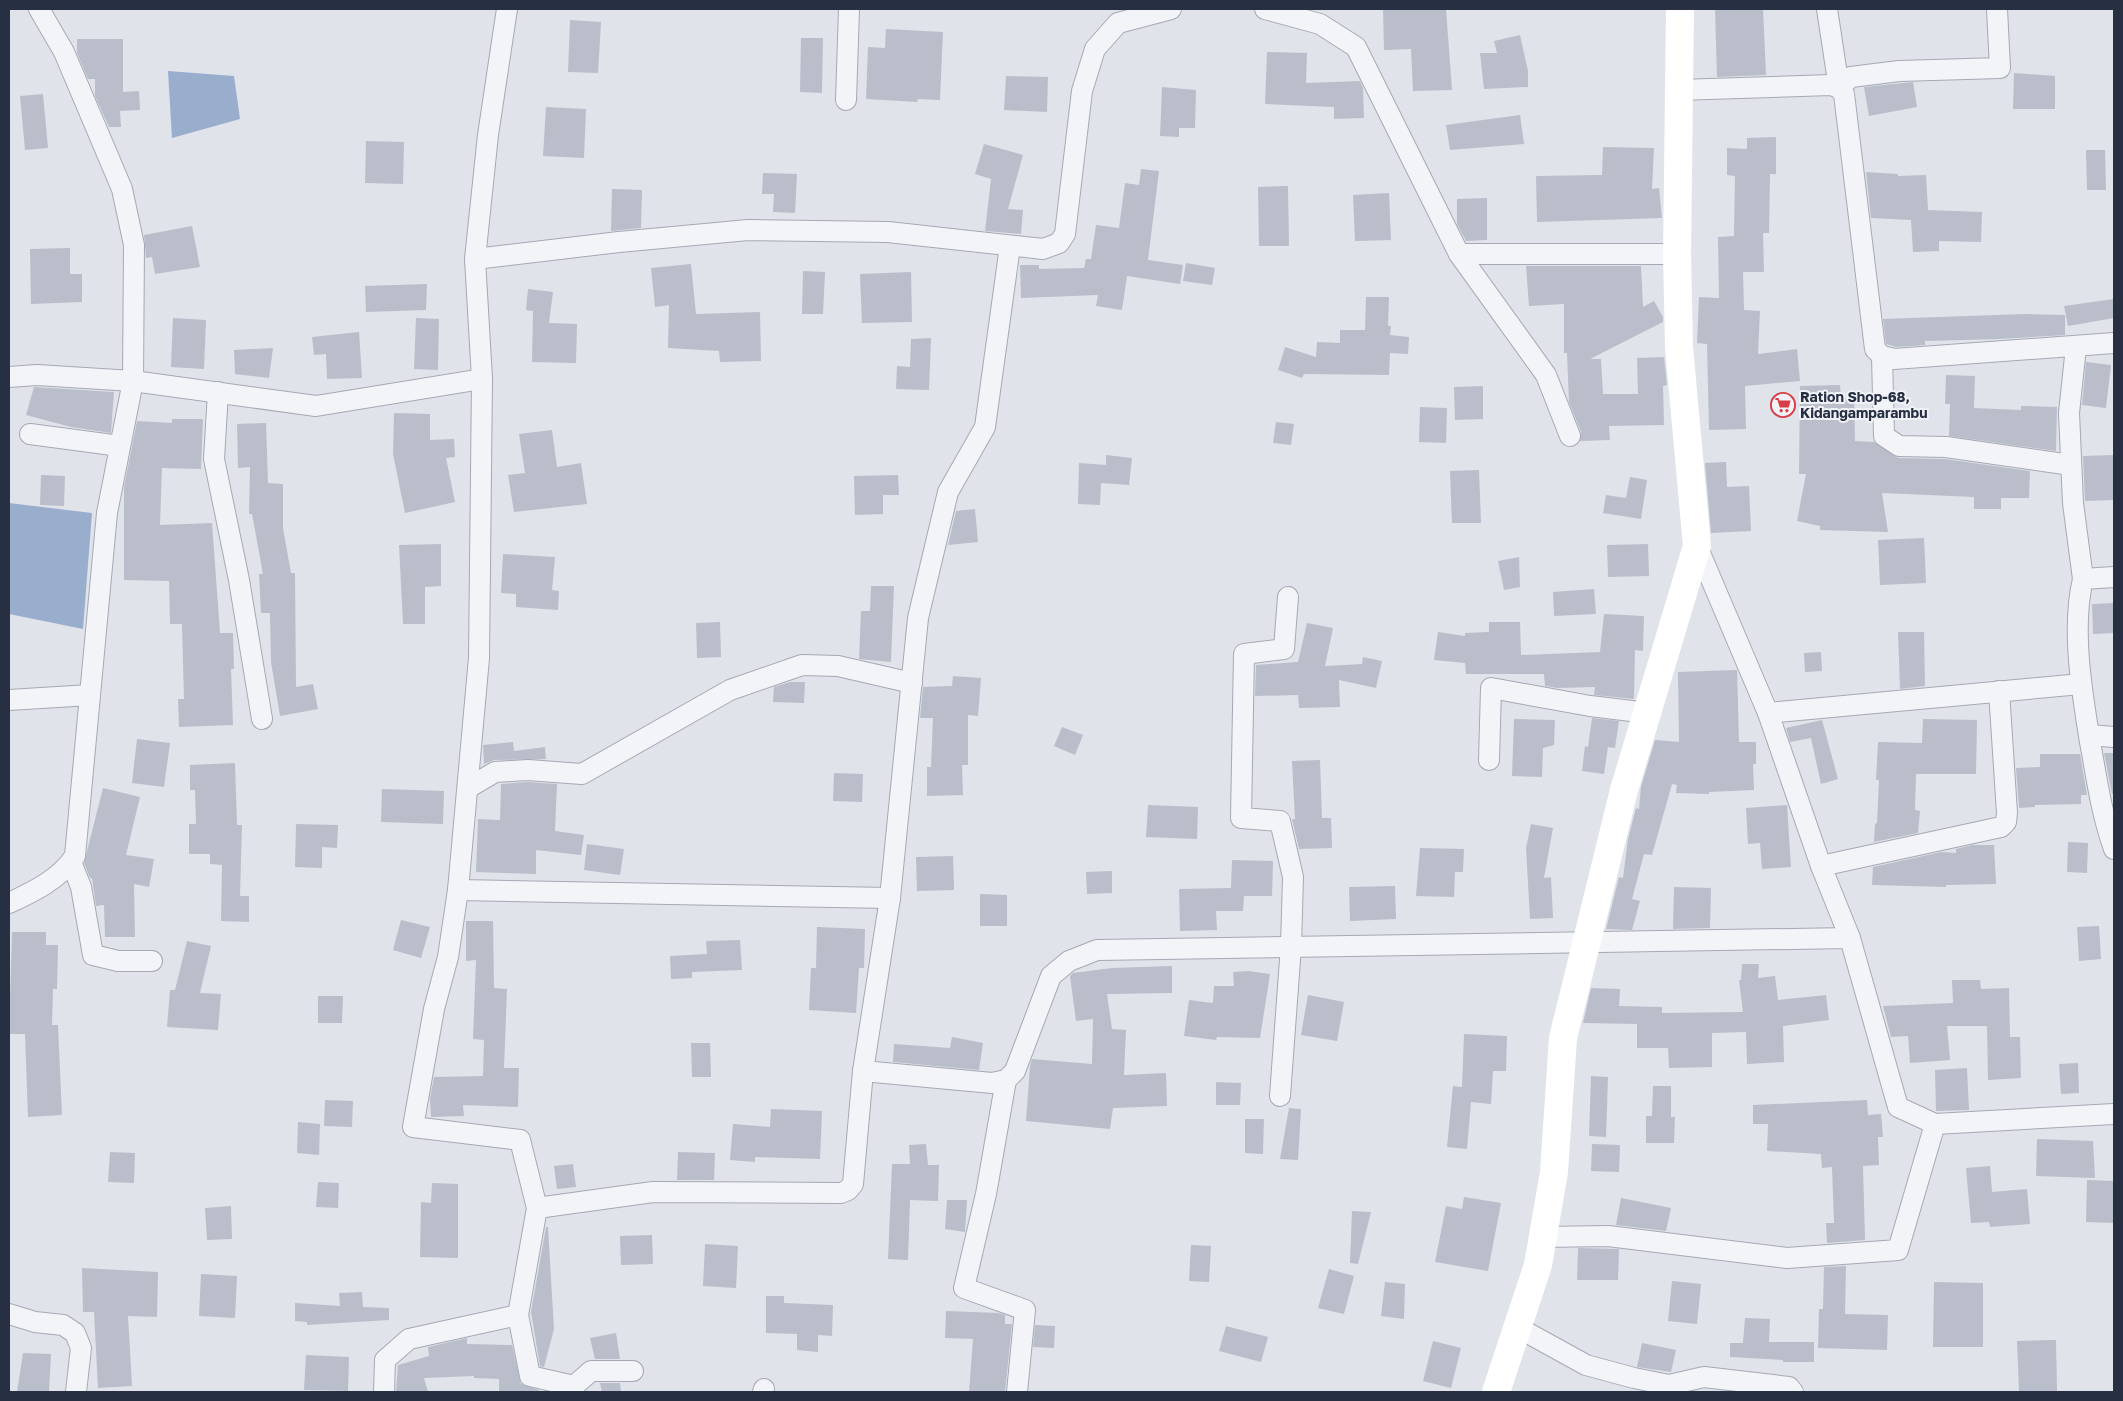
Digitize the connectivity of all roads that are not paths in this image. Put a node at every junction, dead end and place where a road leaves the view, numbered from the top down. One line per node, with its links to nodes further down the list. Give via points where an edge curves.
1 (38, 9): 21 (street, via 64,52 122,189 134,245)
2 (507, 9): 15 (street, via 487,144)
3 (849, 9): 11 (street)
4 (1171, 9): 12 (street, via 1118,23 1094,49 1082,91 1065,234 1059,243 1043,249)
5 (1265, 9): 13 (street, via 1320,24 1356,47)
6 (1680, 9): 10 (main road)
7 (1827, 9): 9 (street)
8 (1997, 9): 9 (street, via 2000,68 1899,71 1851,77)
9 (1839, 88): 10 (street); 18 (street, via 1844,94 1875,349)
10 (1678, 90): 14 (main road)
11 (846, 100)
12 (1010, 246): 15 (street, via 888,232 748,230); 31 (street, via 988,414 942,510 918,618)
13 (1459, 254): 14 (street); 24 (street, via 1546,375)
14 (1677, 254): 27 (main road, via 1679,347)
15 (475, 259): 20 (street)
16 (2114, 343): 17 (street)
17 (2076, 347): 18 (street, via 1894,359); 26 (street, via 2069,413)
18 (1882, 356): 26 (street, via 1884,436 1899,446 1946,447)
19 (9, 377): 21 (street, via 37,375)
20 (482, 379): 22 (street, via 316,406); 42 (street, via 479,658)
21 (133, 380): 22 (street); 25 (street)
22 (218, 392): 38 (street, via 214,458 240,580)
23 (30, 434): 25 (street)
24 (1570, 436)
25 (120, 446): 34 (street, via 107,513)
26 (2071, 465): 29 (street)
27 (1697, 546): 36 (street); 37 (main road)
28 (2114, 577): 29 (street)
29 (2083, 579): 32 (street, via 2079,623)
30 (1288, 596): 51 (street, via 1284,649 1244,654 1241,818 1280,822 1293,877)
31 (912, 683): 42 (street, via 838,666 802,665 730,690 582,774 528,770 495,772); 47 (street)
32 (2081, 684): 33 (street); 39 (street)
33 (1999, 691): 36 (street); 45 (street, via 2007,812 2002,827)
34 (90, 695): 35 (street); 44 (street, via 75,856)
35 (9, 700)
36 (1768, 712): 45 (street)
37 (1648, 713): 41 (street, via 1491,688); 50 (main road, via 1624,790)
38 (262, 719)
39 (2089, 735): 40 (street); 43 (street, via 2102,817)
40 (2114, 737)
41 (1488, 760)
42 (468, 788): 46 (street)
43 (2114, 850)
44 (71, 862): 48 (street, via 32,893); 52 (street, via 81,888 93,955 118,961)
45 (1822, 866): 49 (street)
46 (458, 890): 47 (street); 58 (street, via 448,957 434,1010 413,1127 520,1140)
47 (890, 898): 53 (street)
48 (9, 903)
49 (1850, 938): 50 (street); 57 (street, via 1898,1107)
50 (1587, 942): 51 (street); 59 (main road, via 1563,1038 1554,1172)
51 (1291, 946): 54 (street, via 1097,950 1069,961 1051,976 1015,1071); 55 (street)
52 (152, 961)
53 (864, 1071): 54 (street, via 992,1083); 58 (street, via 853,1184 841,1193 653,1192)
54 (1006, 1080): 66 (street, via 982,1212 964,1288 1024,1310)
55 (1280, 1096)
56 (2114, 1114): 57 (street)
57 (1935, 1124): 59 (street, via 1898,1250 1787,1258 1608,1236)
58 (537, 1208): 61 (street)
59 (1543, 1237): 62 (main road, via 1538,1265)
60 (9, 1314): 64 (street, via 35,1322 63,1325 75,1333 81,1348)
61 (518, 1315): 63 (street, via 530,1376 574,1386 591,1371); 65 (street, via 409,1339 385,1360)
62 (1518, 1327): 67 (main road); 68 (street, via 1586,1365 1634,1378 1668,1386 1704,1377 1788,1387)
63 (633, 1371)
64 (76, 1392)
65 (384, 1392)
66 (1017, 1392)
67 (1496, 1392)
68 (1793, 1392)

